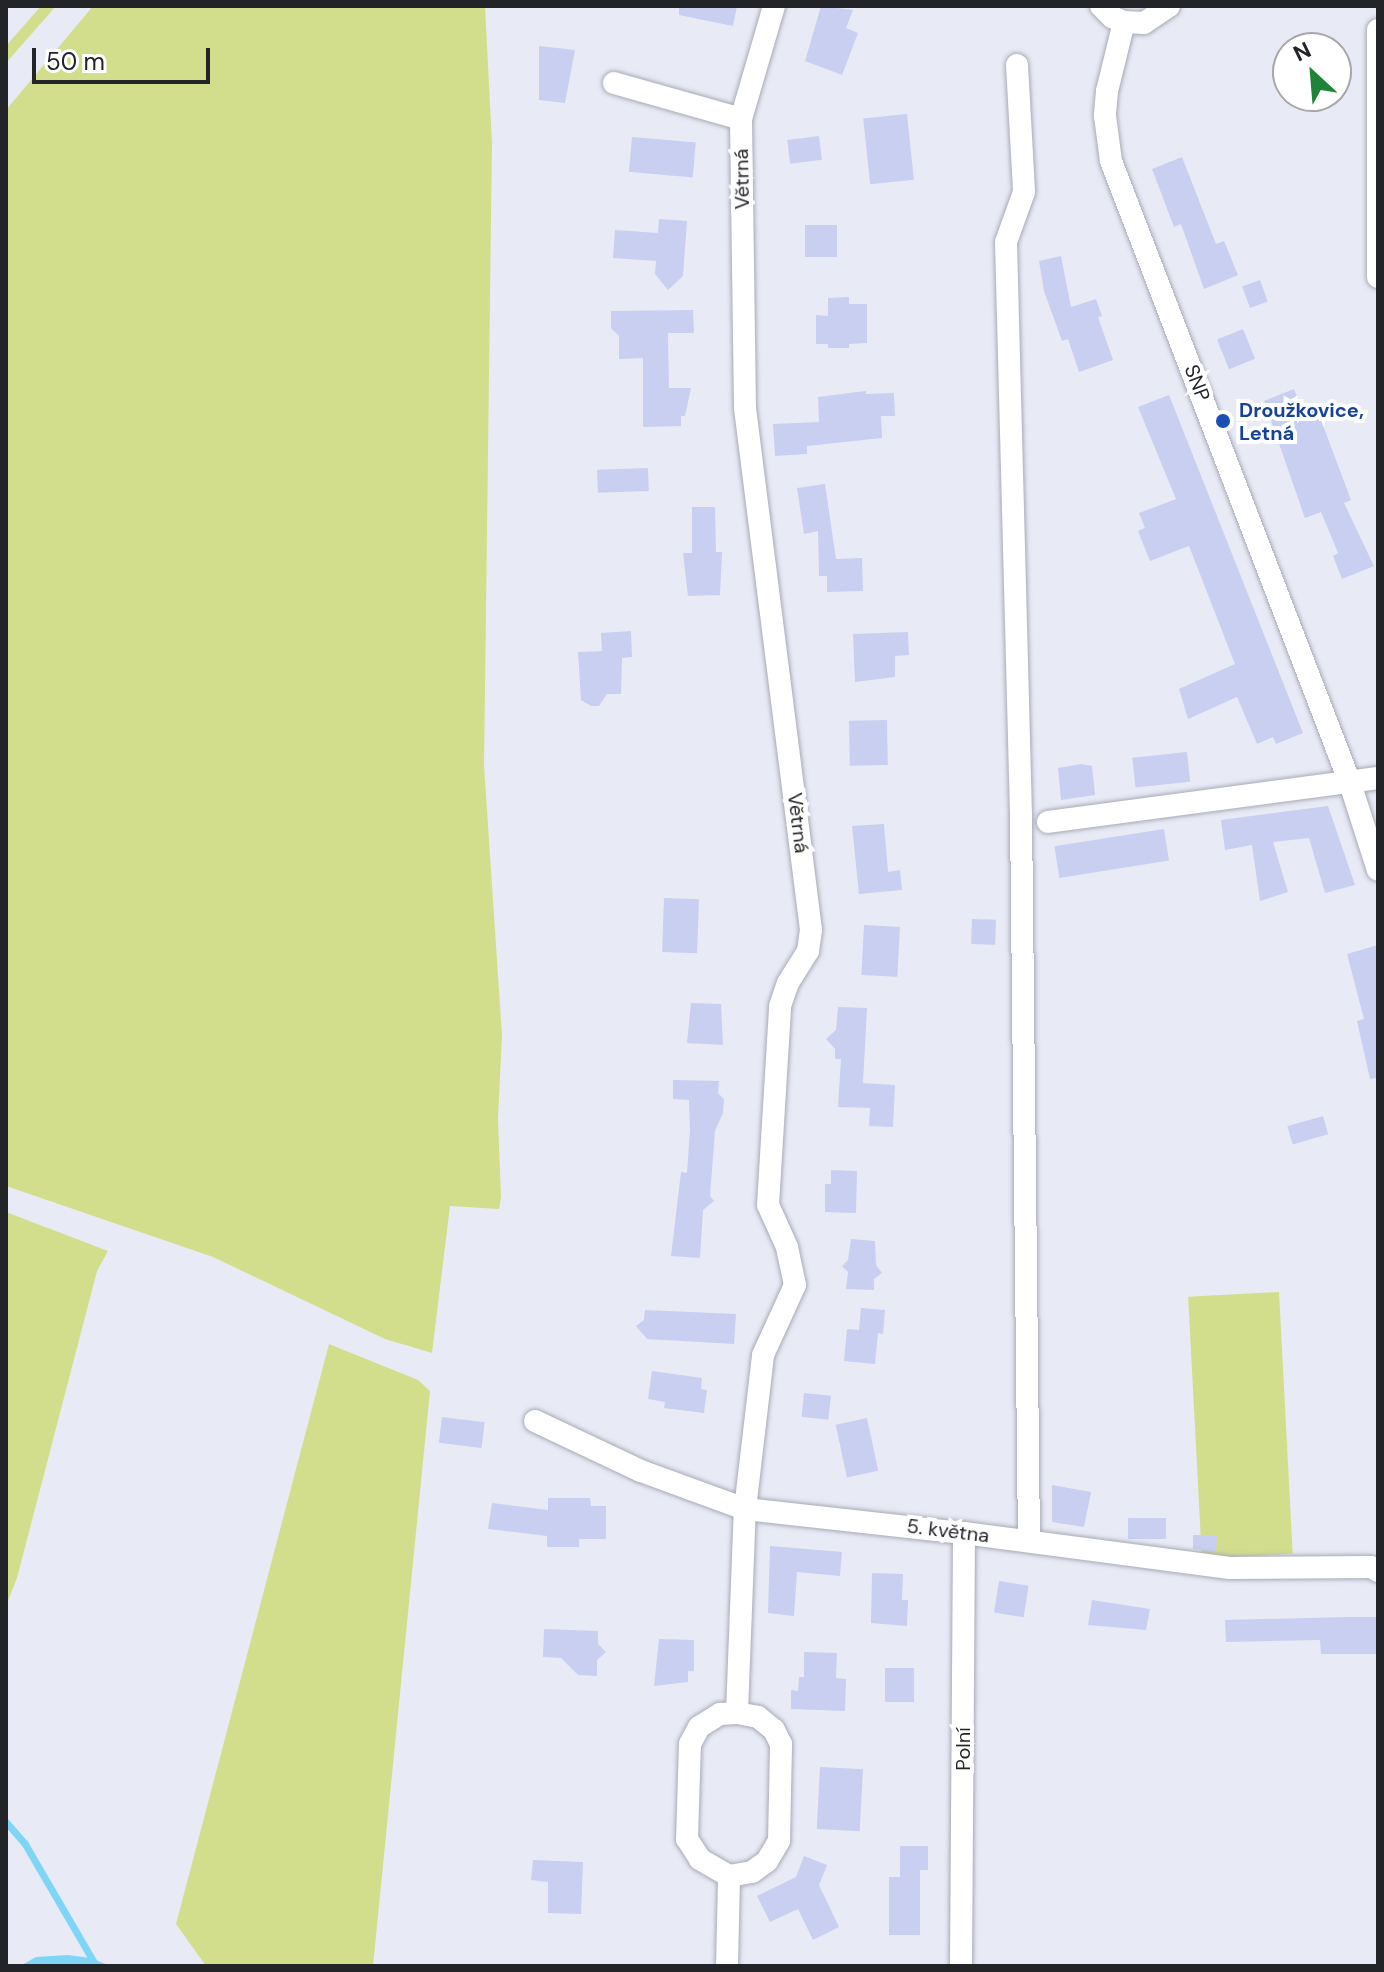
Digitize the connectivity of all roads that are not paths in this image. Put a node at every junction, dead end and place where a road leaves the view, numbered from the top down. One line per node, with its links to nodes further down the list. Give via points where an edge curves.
1 (774, 6): 8 (street, Větrná)
2 (1101, 6): 4 (street)
3 (1169, 6): 4 (street, via 1144,23)
4 (1124, 22): 11 (street, SNP, via 1107,91 1111,161)
5 (1378, 32): 9 (street)
6 (1017, 65): 17 (street, via 1024,192 1006,242 1021,815)
7 (614, 83): 8 (street, Větrná)
8 (741, 119): 15 (street, Větrná, via 745,408 811,930 808,951 780,1006 768,1205 787,1247 795,1285 763,1355)
9 (1378, 277)
10 (1378, 778): 11 (street)
11 (1350, 783): 12 (street); 13 (street, SNP)
12 (1048, 822)
13 (1378, 870)
14 (535, 1421): 15 (street, 5. května, via 641,1471)
15 (745, 1509): 16 (street, 5. května); 19 (street)
16 (964, 1533): 17 (street, 5. května); 22 (street, Polní)
17 (1029, 1541): 18 (street, 5. května, via 1230,1568)
18 (1378, 1571)
19 (737, 1713): 20 (street, via 720,1714 699,1727 690,1744 687,1839 700,1859); 20 (street, via 758,1717 781,1744 779,1841 767,1861 752,1872)
20 (729, 1876): 21 (street)
21 (727, 1966)
22 (961, 1966)

